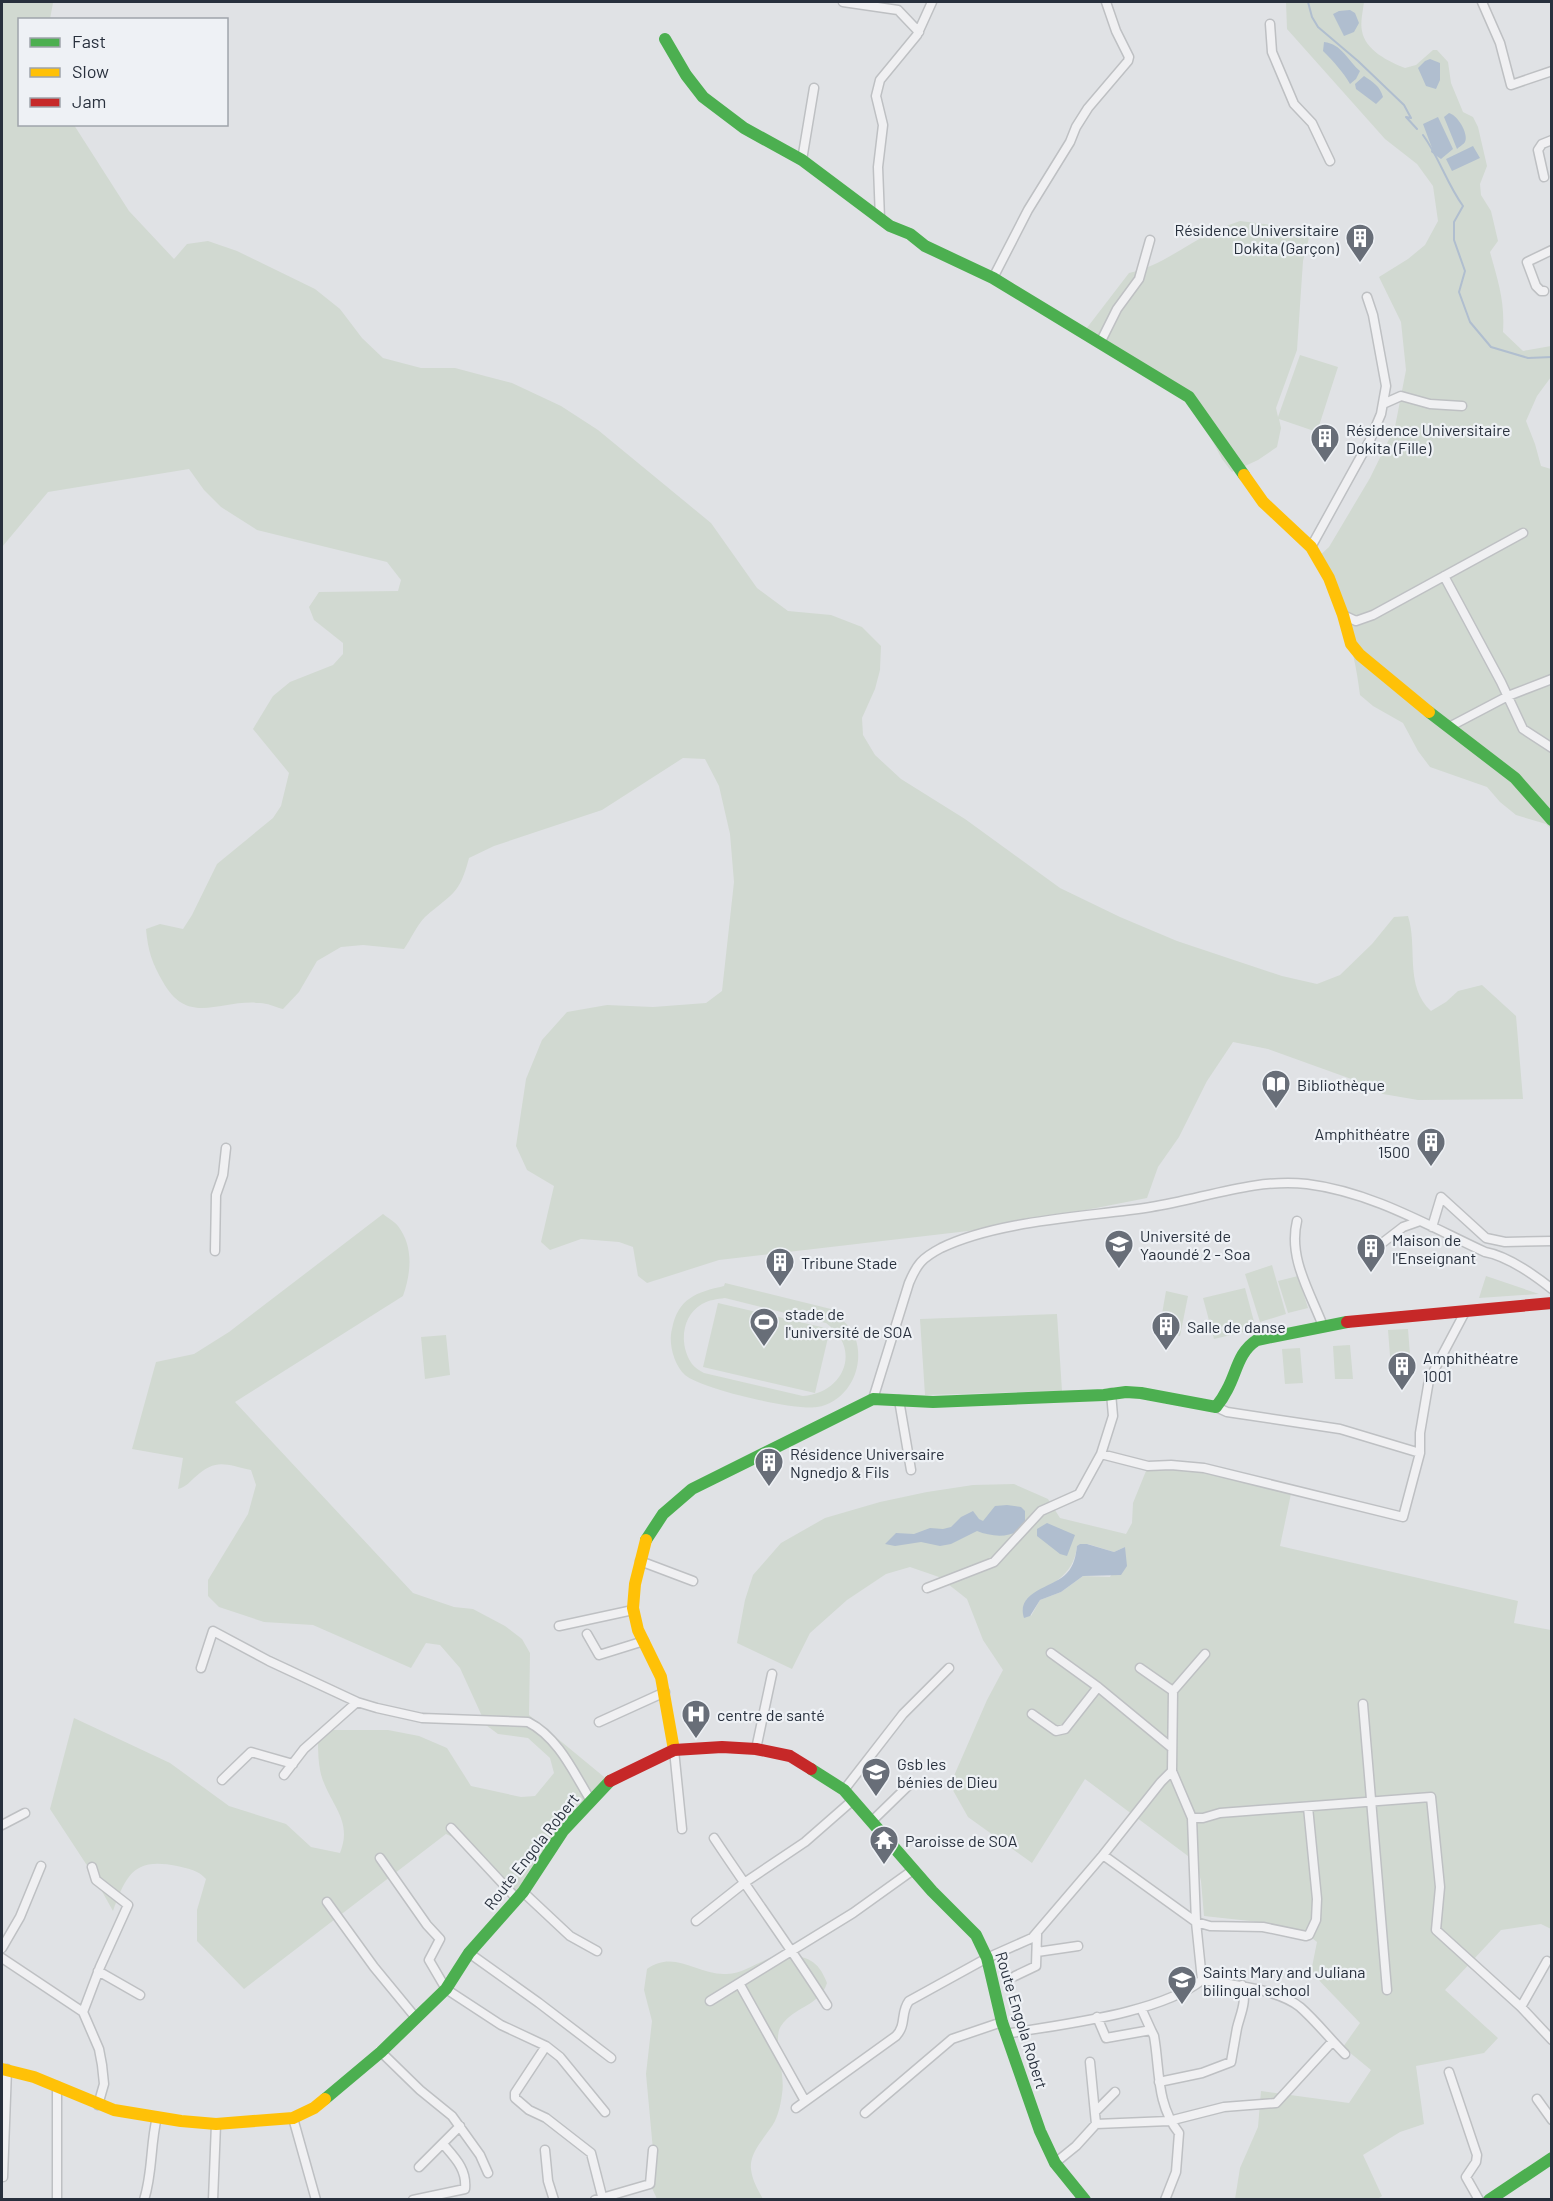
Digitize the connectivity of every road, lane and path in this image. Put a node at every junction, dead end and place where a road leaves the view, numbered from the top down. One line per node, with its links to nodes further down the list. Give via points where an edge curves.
1 (843, 2): 6 (street, via 898,10)
2 (932, 2): 6 (street)
3 (1106, 2): 17 (street, via 1128,61 1076,127)
4 (1482, 2): 8 (street, via 1500,43 1511,85)
5 (1270, 24): 12 (street, via 1272,52 1294,104 1312,123)
6 (919, 32): 14 (street, via 877,87 883,125 878,167)
7 (665, 39): 11 (street, via 704,97 755,135)
8 (1551, 71)
9 (814, 88): 11 (street)
10 (1551, 140): 13 (street, via 1538,150)
11 (802, 160): 14 (street)
12 (1330, 161)
13 (1544, 177)
14 (880, 219): 17 (street, via 925,246)
15 (1150, 240): 20 (street, via 1139,279 1117,309)
16 (1551, 250): 18 (street, via 1527,262 1536,286)
17 (993, 278): 20 (street)
18 (1544, 291)
19 (1367, 297): 21 (street, via 1386,386)
20 (1100, 343): 24 (street, via 1189,397 1263,502)
21 (1383, 404): 22 (street, via 1401,396 1430,404); 24 (street, via 1370,440)
22 (1462, 406)
23 (1522, 533): 25 (street)
24 (1311, 547): 26 (street)
25 (1444, 576): 26 (street, via 1373,615 1356,621); 28 (street)
26 (1343, 615): 29 (street, via 1351,644 1360,655)
27 (1551, 679): 28 (street)
28 (1508, 696): 29 (street); 30 (street, via 1523,729)
29 (1449, 727): 31 (street, via 1515,778)
30 (1551, 748)
31 (1551, 820)
32 (226, 1148): 37 (street, via 216,1195)
33 (1298, 1221): 42 (street, via 1297,1262)
34 (1420, 1221): 35 (street); 38 (street, via 1402,1227 1377,1247); 44 (street, via 1352,1193 1278,1183 968,1238 943,1247 916,1266)
35 (1432, 1227): 36 (street, via 1441,1197 1486,1238 1505,1242); 39 (street, via 1495,1254)
36 (1551, 1241)
37 (215, 1251)
38 (1371, 1262)
39 (1551, 1289)
40 (1551, 1303): 41 (street)
41 (1465, 1312): 42 (street); 47 (street, via 1429,1380)
42 (1323, 1326): 46 (street, via 1270,1336 1249,1346)
43 (1111, 1393): 45 (street, via 963,1401); 46 (street, via 1141,1393); 48 (street, via 1113,1416)
44 (873, 1399): 45 (street); 50 (street, via 687,1493 654,1524)
45 (899, 1400): 49 (street)
46 (1216, 1407): 47 (street, via 1227,1412 1340,1429)
47 (1420, 1453): 48 (street, via 1403,1517 1204,1468 1148,1466)
48 (1101, 1455): 52 (street, via 1079,1494 1041,1511 994,1562)
49 (911, 1470)
50 (640, 1561): 51 (street); 53 (street)
51 (693, 1581)
52 (927, 1588)
53 (633, 1610): 54 (street); 56 (street)
54 (559, 1626)
55 (587, 1634): 56 (street, via 599,1655)
56 (644, 1641): 65 (street, via 662,1677)
57 (1051, 1653): 63 (street)
58 (1206, 1654): 64 (street)
59 (201, 1668): 66 (street, via 213,1630)
60 (949, 1668): 78 (street, via 903,1714)
61 (1140, 1668): 64 (street)
62 (772, 1674): 72 (street)
63 (1098, 1687): 68 (street, via 1065,1729 1056,1731); 70 (street)
64 (1173, 1690): 70 (street)
65 (664, 1692): 69 (street); 71 (street)
66 (357, 1702): 73 (street, via 304,1749); 80 (street, via 422,1718 528,1722 560,1750)
67 (1363, 1704): 81 (street)
68 (1032, 1714)
69 (599, 1722)
70 (1172, 1748): 74 (street)
71 (674, 1749): 72 (street, Route Engola Robert); 80 (street, Route Engola Robert, via 609,1781); 88 (street)
72 (756, 1749): 78 (street, Route Engola Robert, via 790,1756)
73 (293, 1764): 75 (street); 76 (street, via 251,1752)
74 (1173, 1771): 84 (street); 90 (street)
75 (284, 1775)
76 (222, 1780)
77 (909, 1785): 85 (street)
78 (844, 1790): 79 (street, Route Engola Robert)
79 (853, 1800): 85 (street, Route Engola Robert); 95 (street, via 806,1842)
80 (591, 1801): 96 (street, Route Engola Robert, via 563,1831)
81 (1372, 1803): 82 (street); 116 (street); 120 (street, via 1431,1797 1440,1887 1436,1930)
82 (1308, 1807): 84 (street); 99 (street, via 1317,1899 1316,1920 1309,1935)
83 (25, 1814): 86 (street)
84 (1192, 1818): 99 (street)
85 (872, 1821): 94 (street, Route Engola Robert)
86 (2, 1825)
87 (451, 1828): 96 (street)
88 (682, 1829)
89 (714, 1838): 95 (street)
90 (1103, 1855): 99 (street); 100 (street)
91 (380, 1858): 115 (street, via 440,1939 429,1960)
92 (41, 1866): 102 (street, via 21,1917)
93 (92, 1867): 110 (street, via 96,1880 128,1905)
94 (913, 1870): 103 (street); 108 (street, Route Engola Robert, via 976,1935)
95 (744, 1883): 98 (street); 103 (street)
96 (520, 1895): 104 (street, via 570,1936); 106 (street, Route Engola Robert)
97 (327, 1902): 124 (street)
98 (696, 1921)
99 (1196, 1922): 112 (street)
100 (1037, 1934): 105 (street); 108 (street)
101 (1078, 1946): 105 (street)
102 (2, 1948)
103 (793, 1950): 113 (street); 119 (street)
104 (597, 1951)
105 (1037, 1952): 111 (street, via 1036,1966)
106 (469, 1953): 115 (street, Route Engola Robert); 132 (street)
107 (2, 1958): 122 (street)
108 (987, 1958): 125 (street, Route Engola Robert); 140 (street, via 909,2001 896,2037)
109 (1547, 1961): 120 (street)
110 (98, 1971): 117 (street); 122 (street)
111 (1015, 1976)
112 (1202, 1980): 114 (street); 121 (street, via 1192,1988)
113 (739, 1983): 118 (street); 140 (street)
114 (1242, 1985): 128 (street, via 1295,2004); 136 (street, via 1244,2006 1231,2062)
115 (446, 1989): 124 (street, Route Engola Robert); 129 (street, via 501,2025)
116 (1387, 1990)
117 (140, 1995)
118 (710, 2001)
119 (827, 2005)
120 (1521, 2007): 127 (street)
121 (1141, 2008): 123 (street); 126 (street)
122 (83, 2012): 141 (street, via 102,2065 104,2084)
123 (1097, 2017): 125 (street); 126 (street, via 1106,2038)
124 (416, 2018): 130 (street, Route Engola Robert)
125 (1004, 2028): 145 (street, via 952,2039); 157 (street, Route Engola Robert)
126 (1151, 2030): 136 (street)
127 (1551, 2040)
128 (1332, 2042): 131 (street); 149 (street, via 1276,2103 1224,2107)
129 (546, 2046): 143 (street); 169 (street, via 515,2093 515,2099 591,2153)
130 (381, 2052): 147 (street, Route Engola Robert, via 314,2108); 152 (street)
131 (1345, 2054)
132 (611, 2058)
133 (1090, 2062): 144 (street)
134 (4, 2069): 137 (street, Route Engola Robert); 161 (street)
135 (1449, 2072): 172 (street, via 1477,2155 1466,2177)
136 (1159, 2082): 149 (street)
137 (57, 2086): 141 (street, Route Engola Robert); 163 (street)
138 (1115, 2092): 144 (street)
139 (1537, 2099): 148 (street)
140 (805, 2101): 142 (street)
141 (98, 2104): 146 (street, Route Engola Robert)
142 (796, 2108)
143 (605, 2112)
144 (1095, 2112): 151 (street)
145 (865, 2113)
146 (157, 2118): 150 (street, Route Engola Robert); 164 (street, via 150,2181)
147 (293, 2118): 150 (street, Route Engola Robert); 166 (street)
148 (1551, 2120)
149 (1169, 2121): 151 (street); 171 (street, via 1179,2133 1176,2172)
150 (216, 2124): 165 (street)
151 (1096, 2124): 157 (street)
152 (460, 2126): 153 (street); 160 (street)
153 (443, 2144): 158 (street); 162 (street, via 466,2175 465,2189)
154 (545, 2150): 168 (street)
155 (653, 2150): 169 (street, via 650,2184)
156 (1551, 2158): 173 (street)
157 (1055, 2163): 170 (street, Route Engola Robert)
158 (419, 2167)
159 (1551, 2167): 174 (street)
160 (488, 2173)
161 (3, 2177)
162 (453, 2196): 167 (street)
163 (57, 2199)
164 (144, 2199)
165 (213, 2199)
166 (316, 2199)
167 (413, 2199)
168 (554, 2199)
169 (600, 2199)
170 (1085, 2199)
171 (1165, 2199)
172 (1479, 2199)
173 (1489, 2199)
174 (1502, 2199)

